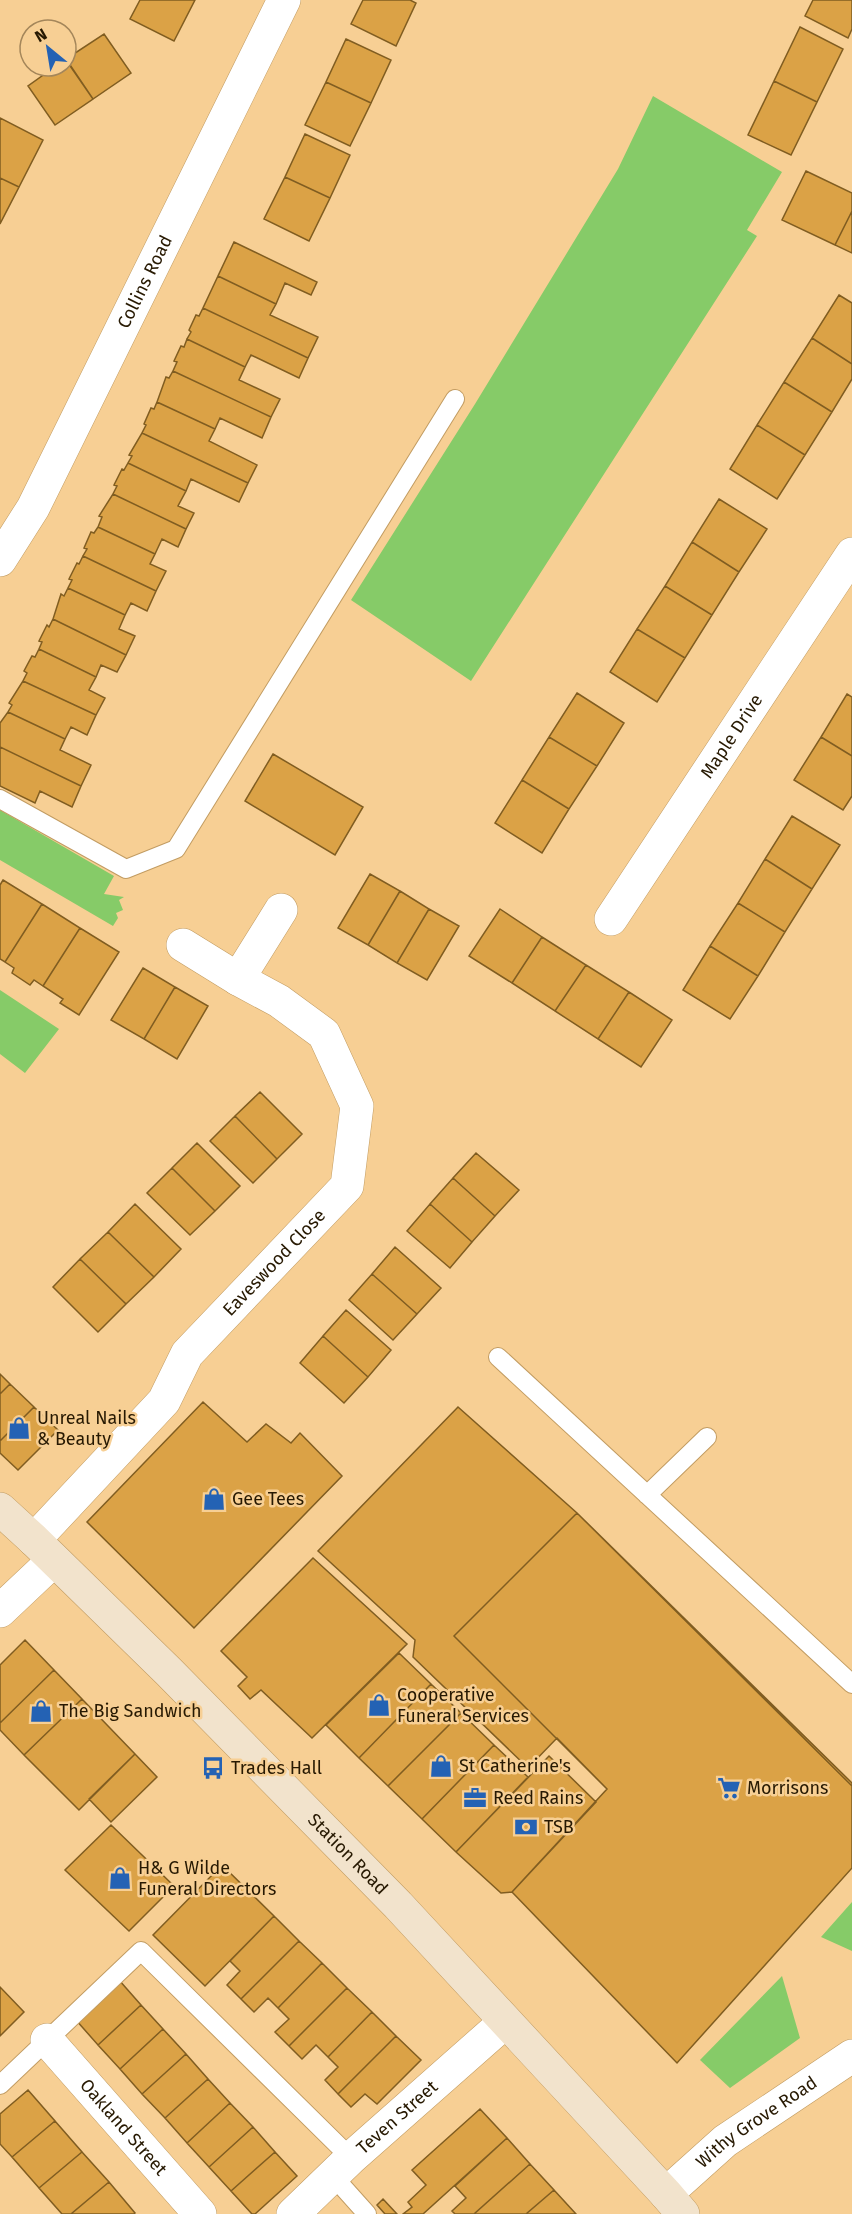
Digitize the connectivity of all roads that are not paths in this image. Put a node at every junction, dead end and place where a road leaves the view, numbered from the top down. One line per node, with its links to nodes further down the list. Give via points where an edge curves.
1 (284, 0): 4 (street, Collins Road, via 33,508)
2 (455, 399): 5 (lane, via 176,849 126,869)
3 (852, 554): 7 (street, Maple Drive)
4 (0, 560)
5 (0, 799)
6 (281, 910): 9 (street)
7 (611, 919)
8 (183, 945): 9 (street, Eaveswood Close)
9 (238, 979): 14 (street, Eaveswood Close, via 279,1001 324,1034 357,1106 348,1186 187,1354 164,1401)
10 (498, 1357): 12 (lane)
11 (707, 1437): 12 (lane)
12 (647, 1495): 16 (lane)
13 (0, 1509): 14 (main road, Station Road)
14 (44, 1550): 15 (street, Eaveswood Close); 17 (main road, Station Road, via 398,1905)
15 (0, 1611)
16 (852, 1684)
17 (505, 2022): 21 (street, Teven Street); 22 (main road, Station Road)
18 (47, 2040): 20 (lane); 21 (lane, via 141,1951); 23 (street, Oakland Street)
19 (852, 2056): 22 (street, Withy Grove Road, via 725,2141)
20 (0, 2085)
21 (342, 2167): 24 (street, Teven Street); 25 (lane)
22 (674, 2204)
23 (200, 2214)
24 (293, 2214)
25 (367, 2214)

